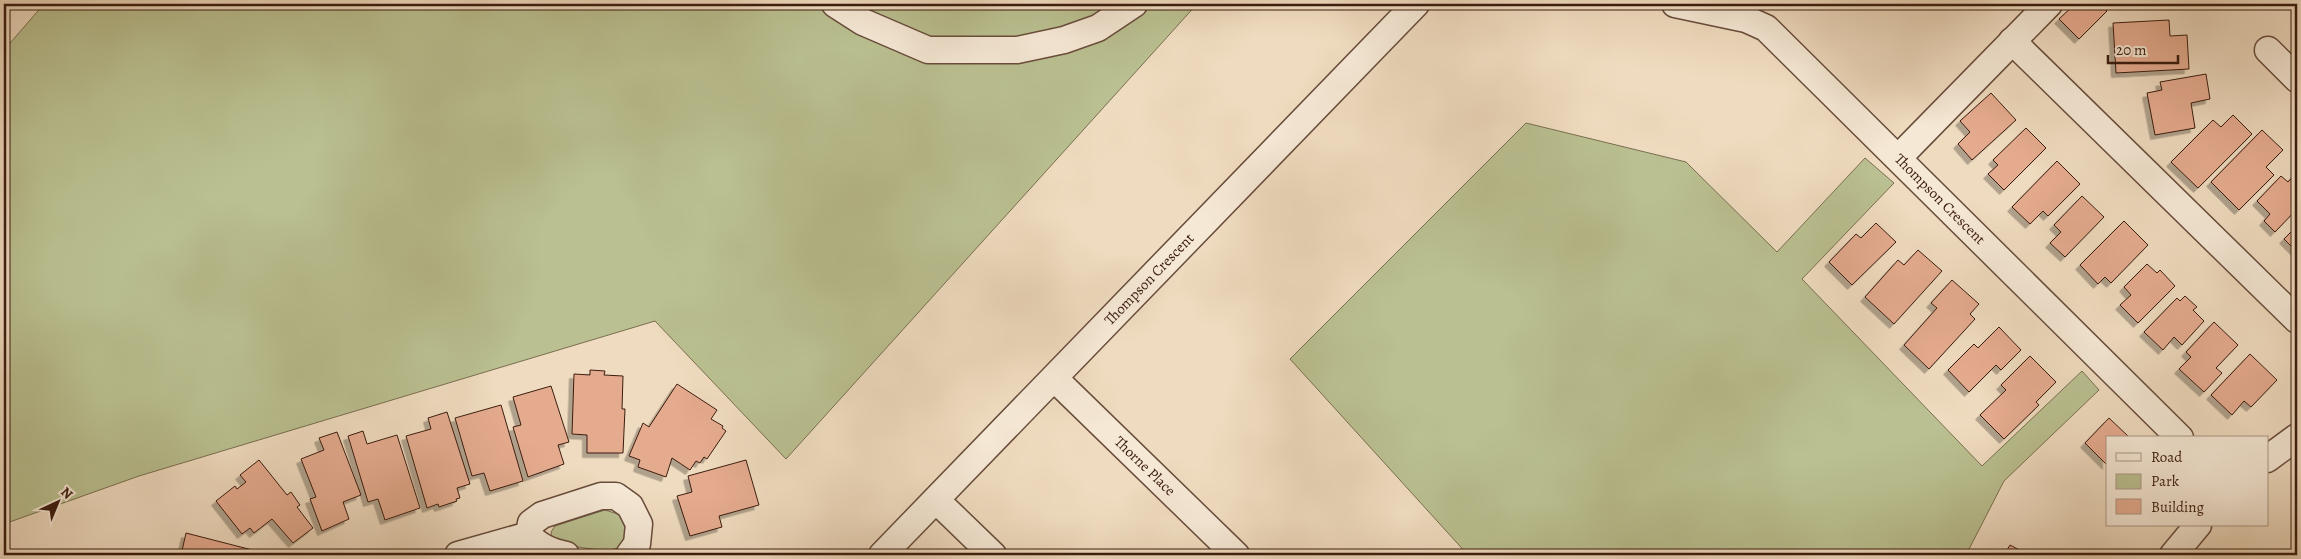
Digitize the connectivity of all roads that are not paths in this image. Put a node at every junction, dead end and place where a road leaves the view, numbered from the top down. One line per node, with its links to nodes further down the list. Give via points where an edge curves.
1 (836, 4): 2 (street, via 862,22 928,50 1017,50 1064,40 1098,28)
2 (1134, 4)
3 (1416, 4): 11 (street, Thompson Crescent)
4 (1675, 4): 9 (street, Thompson Crescent, via 1746,19 1766,28)
5 (2049, 4): 6 (street)
6 (2012, 41): 9 (street); 10 (street)
7 (2268, 50): 8 (street)
8 (2297, 79)
9 (1898, 158): 12 (street, Thompson Crescent)
10 (2297, 320)
11 (1054, 378): 15 (street, Thompson Crescent); 23 (street, Thorne Place)
12 (2178, 436)
13 (2297, 437): 14 (street)
14 (2268, 458)
15 (936, 500): 21 (street, Thompson Crescent); 22 (street)
16 (2197, 526): 24 (street)
17 (529, 535): 18 (street); 19 (street, via 545,548); 20 (street, via 532,523 542,514 601,496 616,496 630,506 639,524 637,544)
18 (458, 555)
19 (566, 555)
20 (629, 555)
21 (882, 555)
22 (993, 555)
23 (1236, 555)
24 (2173, 555)

